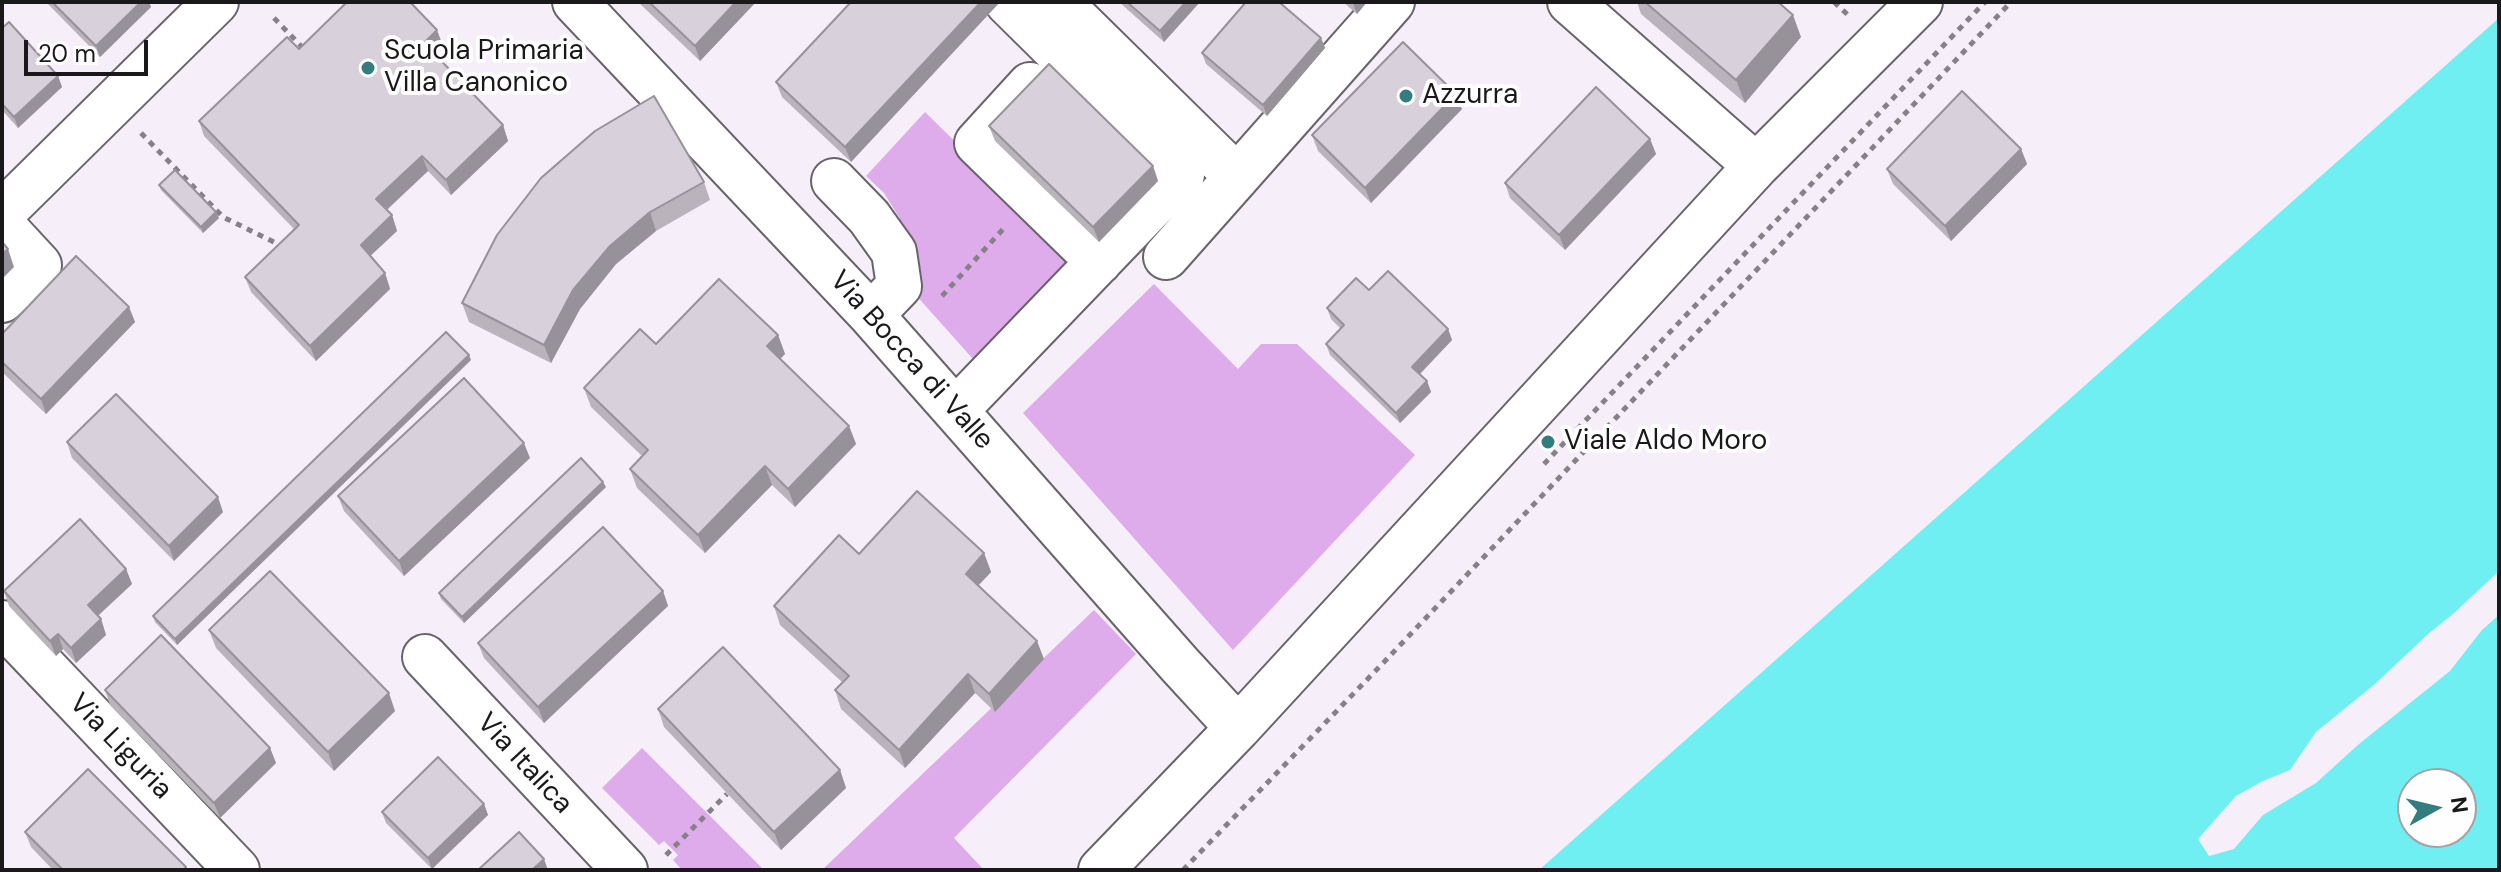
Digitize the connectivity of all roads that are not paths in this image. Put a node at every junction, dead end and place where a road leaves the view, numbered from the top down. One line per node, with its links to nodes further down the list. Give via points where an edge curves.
1 (216, 2): 12 (street)
2 (1007, 2): 15 (street, via 1182,175)
3 (1059, 2): 10 (street)
4 (1392, 2): 10 (street)
5 (1570, 2): 9 (street)
6 (1920, 2): 9 (street)
7 (587, 6): 17 (street, Via Bocca di Valle, via 691,125)
8 (1049, 64): 15 (street, via 977,143)
9 (1756, 166): 21 (street)
10 (1237, 177): 14 (street)
11 (834, 181): 17 (street, via 894,252 899,286)
12 (2, 213)
13 (2, 225): 16 (street, via 39,265)
14 (1166, 257)
15 (1099, 262): 18 (street)
16 (2, 300)
17 (885, 330): 18 (street, Via Bocca di Valle)
18 (956, 410): 21 (street, Via Bocca di Valle)
19 (2, 623): 23 (street, Via Liguria)
20 (425, 657): 22 (street, Via Italica)
21 (1238, 728): 24 (street)
22 (643, 865)
23 (237, 870)
24 (1101, 870)

